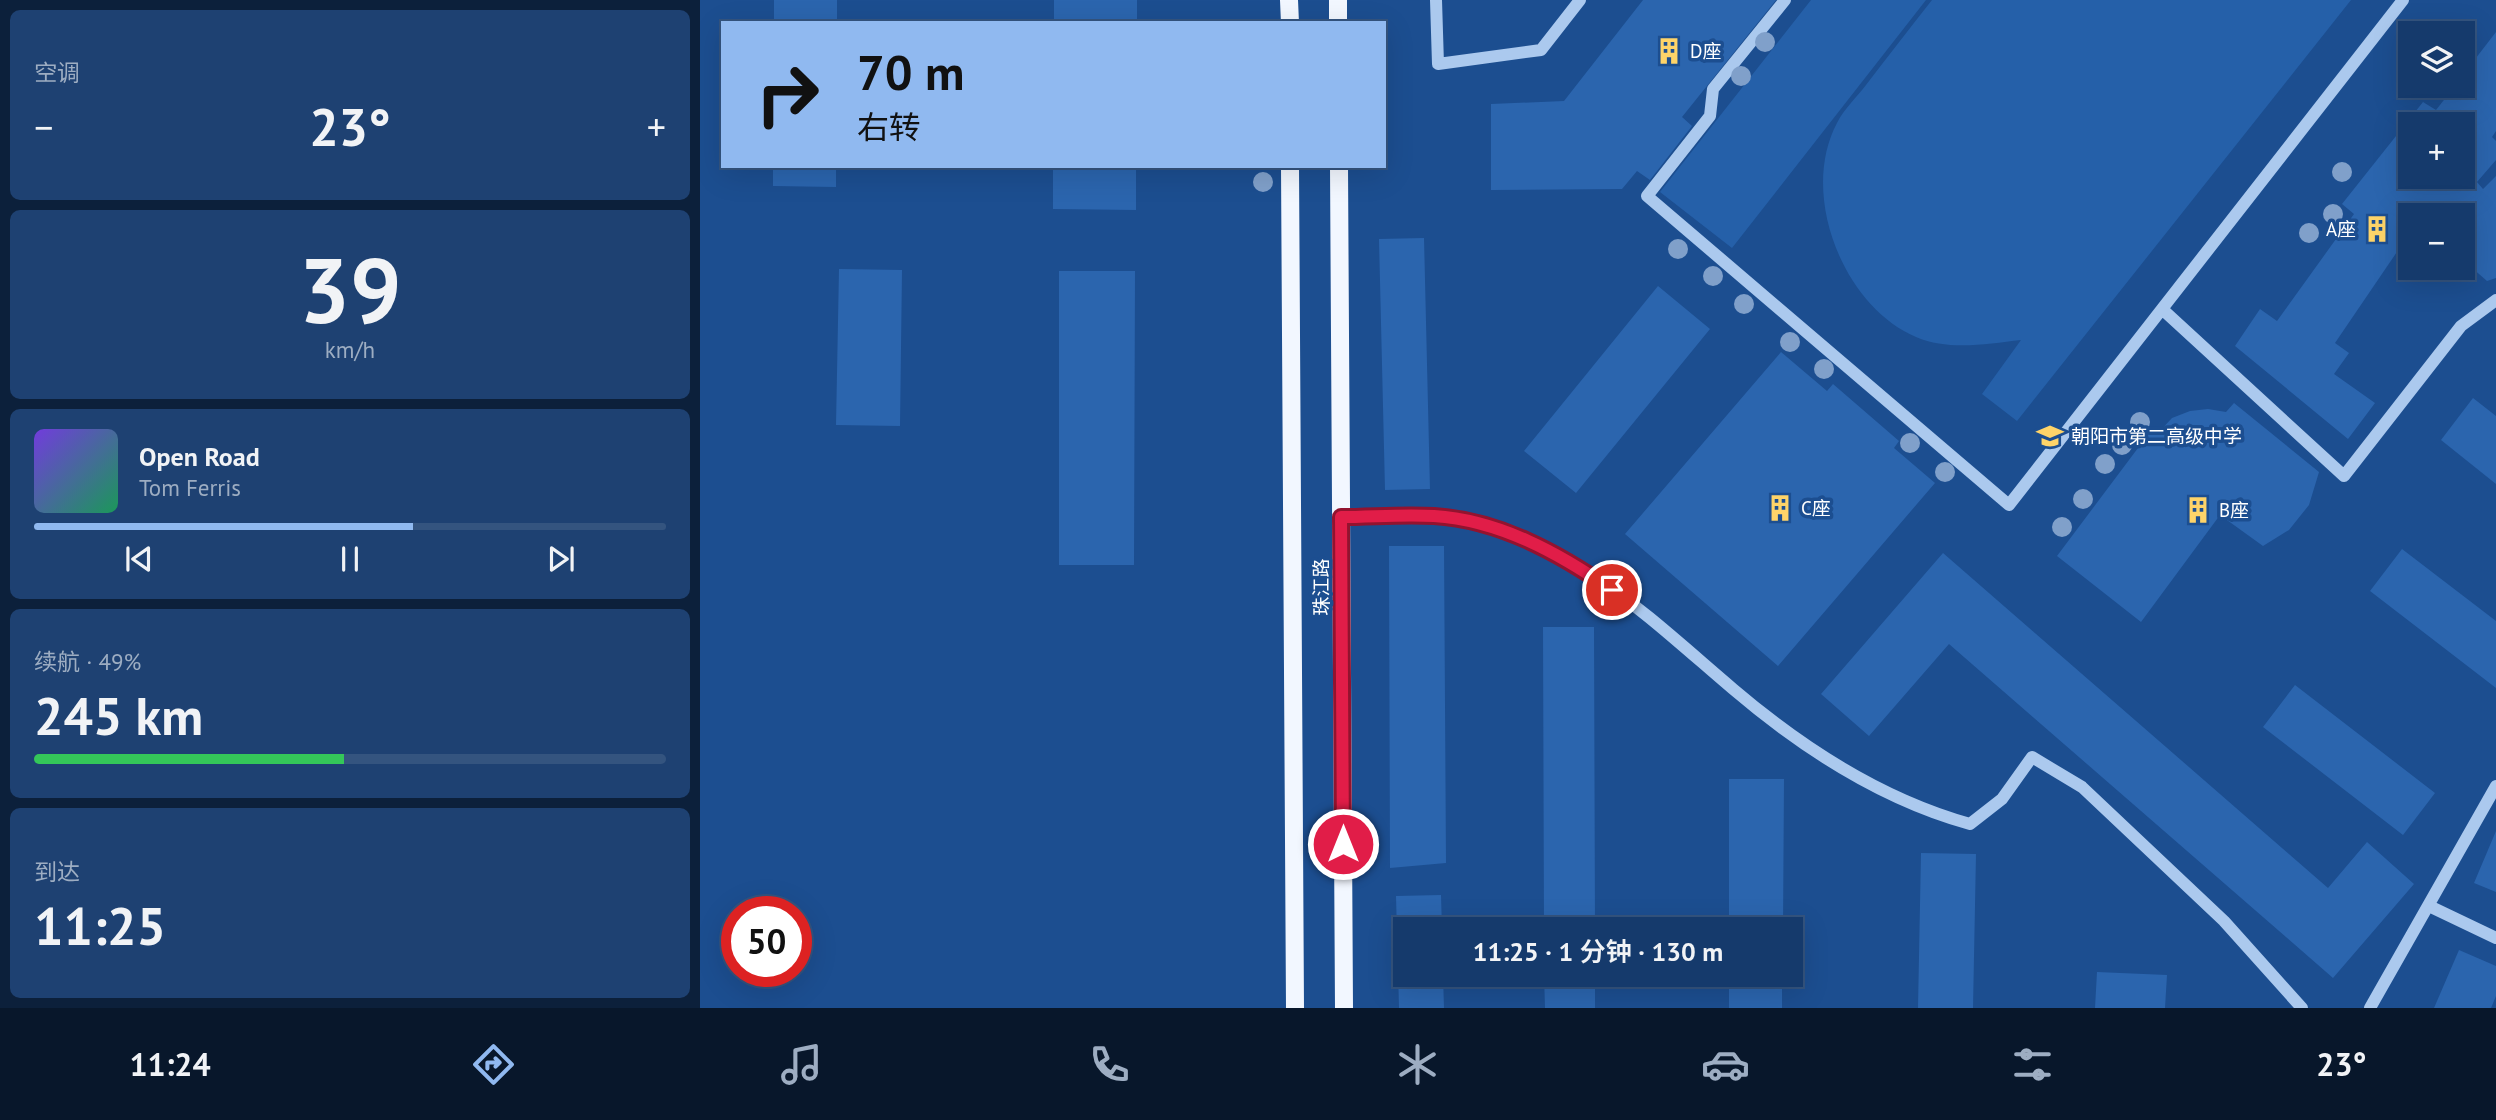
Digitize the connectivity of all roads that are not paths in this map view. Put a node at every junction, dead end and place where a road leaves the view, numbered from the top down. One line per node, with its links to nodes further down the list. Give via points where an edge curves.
1 (1289, 0): 7 (main road)
2 (1338, 0): 8 (main road)
3 (1436, 0): 4 (street, via 1438,64 1541,50)
4 (1580, 0)
5 (1785, 0): 12 (street, via 1713,89 1710,116 1647,195 2009,505)
6 (2403, 0): 12 (street)
7 (1290, 21)
8 (1338, 21)
9 (1290, 168): 17 (main road, 珠江路)
10 (1339, 168): 13 (main road, 珠江路)
11 (2496, 300): 12 (street, via 2461,326 2344,476)
12 (2162, 309)
13 (1341, 517): 18 (main road, 珠江路); 19 (street, via 1433,516 1470,521 1517,536 1573,563 1650,616 1735,691 1810,748 1934,814 1970,824 2002,799 2032,757 2082,787 2224,921)
14 (2496, 786): 15 (street)
15 (2429, 906): 16 (street); 20 (street)
16 (2496, 938)
17 (1295, 1008)
18 (1344, 1008)
19 (2302, 1008)
20 (2370, 1008)

